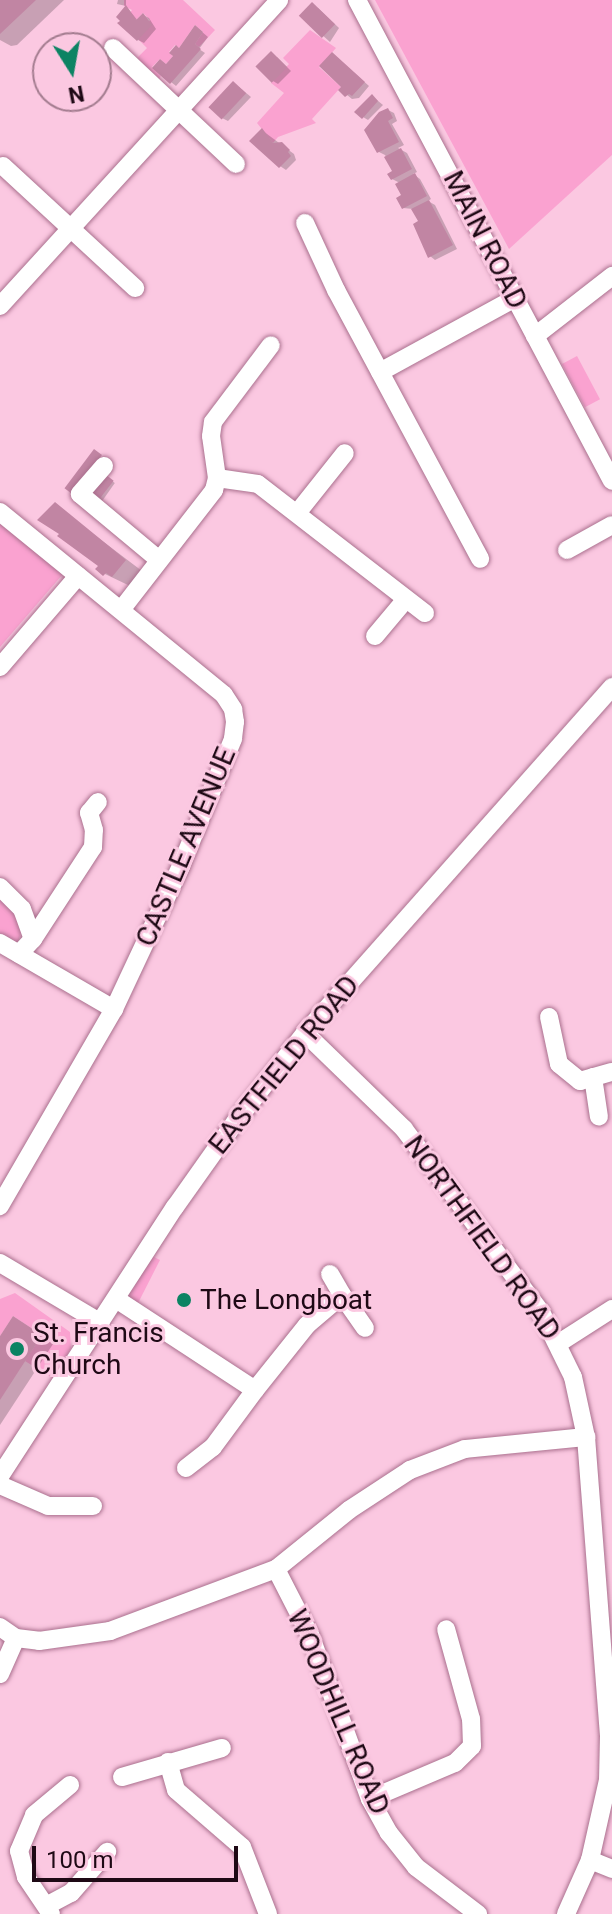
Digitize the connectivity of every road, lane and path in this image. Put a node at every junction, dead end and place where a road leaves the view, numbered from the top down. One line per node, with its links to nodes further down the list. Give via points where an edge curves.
1 (279, 0): 4 (street)
2 (357, 0): 11 (street, MAIN ROAD)
3 (113, 48): 4 (street)
4 (180, 110): 5 (street); 8 (street)
5 (236, 164)
6 (3, 166): 8 (street)
7 (305, 223): 15 (street)
8 (71, 229): 10 (street); 12 (street)
9 (612, 276): 13 (street)
10 (135, 288)
11 (515, 298): 13 (street, MAIN ROAD); 15 (street)
12 (0, 306)
13 (535, 336): 19 (street, MAIN ROAD)
14 (271, 345): 18 (street, via 213,422)
15 (380, 372): 25 (street)
16 (345, 453): 21 (street)
17 (104, 466): 24 (street, via 80,494)
18 (217, 478): 21 (street, via 258,484); 24 (street, via 214,490)
19 (612, 481)
20 (0, 512): 26 (street, CASTLE AVENUE)
21 (298, 512): 27 (street)
22 (612, 525): 23 (street)
23 (567, 550)
24 (158, 559): 28 (street)
25 (480, 559)
26 (78, 576): 28 (street, CASTLE AVENUE); 31 (street)
27 (406, 599): 29 (street); 30 (street)
28 (121, 610): 38 (street, CASTLE AVENUE, via 227,698 235,722 233,739 181,866)
29 (425, 613)
30 (375, 636)
31 (0, 667)
32 (612, 687): 40 (street, EASTFIELD ROAD)
33 (88, 809): 35 (street, via 93,847)
34 (0, 887): 35 (street, via 22,909)
35 (33, 939): 37 (street)
36 (0, 943): 37 (street)
37 (19, 954): 38 (street)
38 (114, 1009): 44 (street, CASTLE AVENUE)
39 (549, 1017): 42 (street, via 559,1064 580,1081)
40 (305, 1033): 48 (street, EASTFIELD ROAD, via 236,1121); 52 (street, NORTHFIELD ROAD, via 404,1129)
41 (612, 1072): 42 (street)
42 (593, 1077): 43 (street)
43 (599, 1117)
44 (0, 1206)
45 (4, 1272): 50 (street)
46 (330, 1274): 47 (street)
47 (342, 1295): 51 (street); 53 (street, via 307,1325)
48 (116, 1299): 50 (street, EASTFIELD ROAD); 53 (street)
49 (612, 1309): 52 (street)
50 (101, 1323): 56 (street, EASTFIELD ROAD)
51 (365, 1328)
52 (559, 1343): 54 (street, NORTHFIELD ROAD, via 573,1377)
53 (255, 1390): 55 (street, via 213,1447)
54 (586, 1437): 58 (street, via 465,1449 410,1470 349,1510); 59 (street, NORTHFIELD ROAD)
55 (186, 1468)
56 (1, 1474): 57 (street, via 48,1506)
57 (93, 1506)
58 (276, 1569): 61 (street, via 110,1631 39,1641); 67 (street, WOODHILL ROAD, via 311,1637)
59 (604, 1576): 69 (street, NORTHFIELD ROAD, via 608,1780)
60 (446, 1629): 67 (street, via 471,1719 472,1746 455,1763)
61 (8, 1632): 62 (street)
62 (0, 1674)
63 (222, 1748): 64 (street)
64 (168, 1762): 65 (street); 72 (street, via 176,1790 242,1847)
65 (122, 1777)
66 (70, 1785): 71 (street, via 34,1815 19,1851 26,1877)
67 (370, 1799): 73 (street, WOODHILL ROAD, via 416,1867)
68 (107, 1852): 71 (street)
69 (590, 1860): 70 (street); 74 (street, NORTHFIELD ROAD)
70 (612, 1869)
71 (50, 1910)
72 (268, 1914)
73 (478, 1914)
74 (566, 1914)

